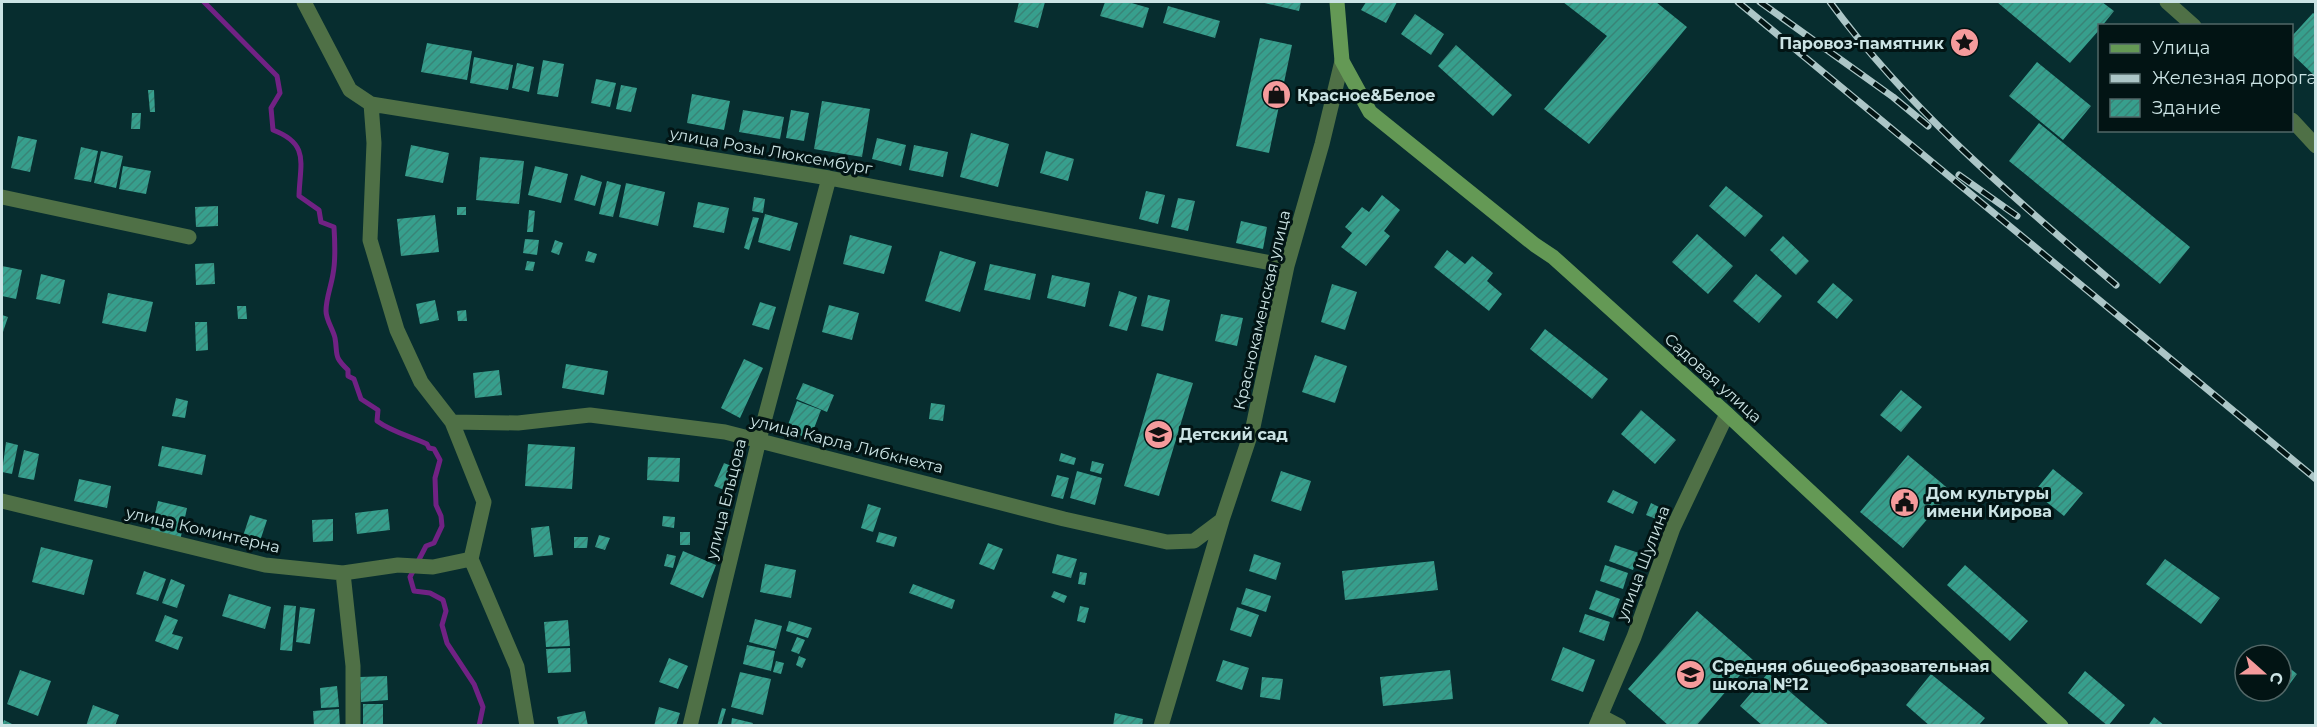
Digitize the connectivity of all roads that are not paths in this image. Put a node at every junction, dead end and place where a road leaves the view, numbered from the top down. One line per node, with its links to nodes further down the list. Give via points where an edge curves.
1 (304, 2): 6 (street, улица Розы Люксембург, via 350,90)
2 (1337, 2): 5 (street, Краснокаменская улица)
3 (2167, 2): 4 (street)
4 (2192, 24)
5 (1342, 60): 12 (street, Краснокаменская улица); 13 (street, Садовая улица, via 1370,112 1553,257)
6 (371, 104): 9 (street, улица Розы Люксембург); 14 (street, via 374,144 370,240 397,330 420,382)
7 (2293, 121): 8 (street)
8 (2316, 146)
9 (829, 178): 12 (street, улица Розы Люксембург); 15 (street, улица Ельцова)
10 (2, 197): 11 (street)
11 (189, 237)
12 (1287, 266): 17 (street, Краснокаменская улица, via 1253,427)
13 (1727, 414): 20 (street, улица Шулина, via 1673,528 1634,637); 26 (street, Садовая улица)
14 (452, 422): 15 (street, улица Карла Либкнехта, via 518,423 590,415); 18 (street, via 483,502)
15 (759, 440): 17 (street, улица Карла Либкнехта, via 1167,542 1194,541); 23 (street, улица Ельцова)
16 (2, 501): 19 (street, улица Коминтерна, via 266,565)
17 (1222, 520): 24 (street, Краснокаменская улица)
18 (471, 559): 19 (street, улица Коминтерна, via 433,567 398,565); 22 (street, via 517,667)
19 (343, 573): 21 (street, via 353,666)
20 (1598, 721): 25 (street)
21 (353, 726)
22 (527, 726)
23 (690, 726)
24 (1161, 726)
25 (1618, 726)
26 (2061, 726)

